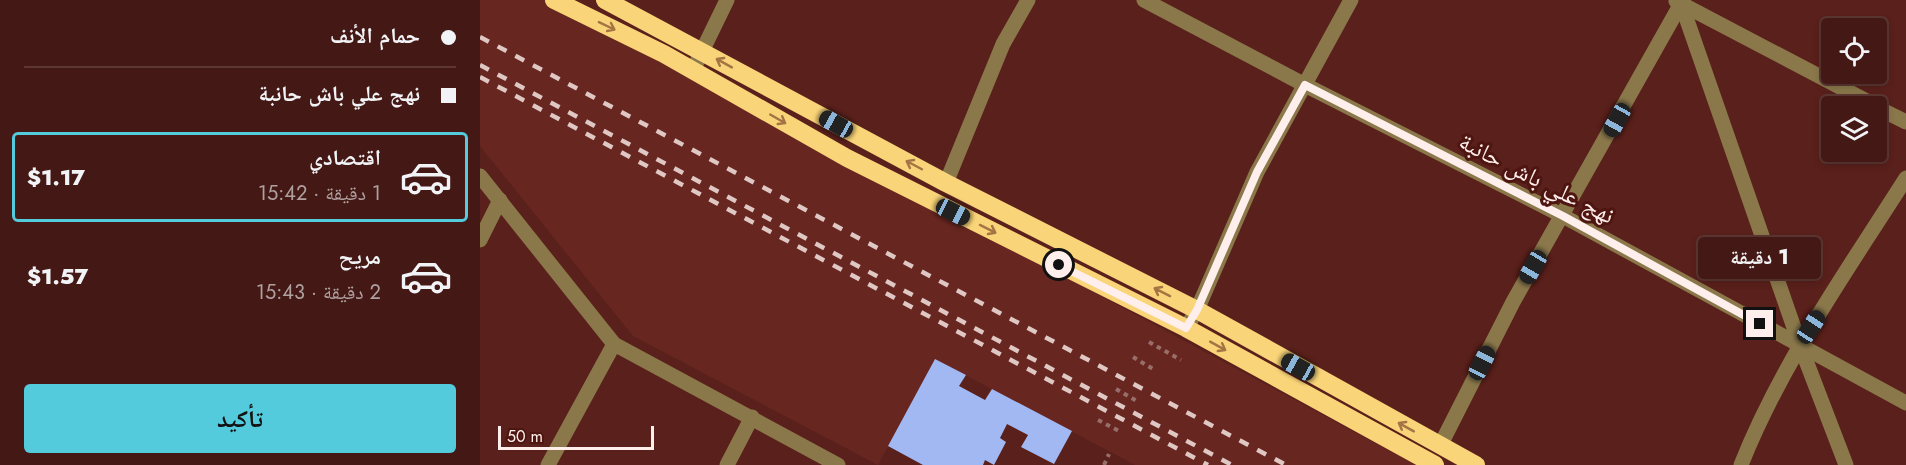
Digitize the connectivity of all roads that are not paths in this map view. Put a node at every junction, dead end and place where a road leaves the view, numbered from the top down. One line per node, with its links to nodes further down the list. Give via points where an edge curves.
1 (554, 0): 9 (highway, one-way to 9)
2 (605, 0): 8 (highway)
3 (727, 0): 8 (street)
4 (1029, 0): 16 (street, via 1003,44)
5 (1144, 0): 10 (street, نهج علي باش حانبة)
6 (1351, 0): 10 (street)
7 (1679, 1): 11 (street); 18 (street); 23 (street)
8 (702, 51): 9 (street); 16 (highway, one-way to 8)
9 (693, 70): 21 (highway, one-way to 21, via 847,158)
10 (1305, 85): 18 (street, نهج علي باش حانبة); 20 (street, via 1257,172)
11 (1857, 96)
12 (1887, 112): 13 (street)
13 (1906, 122)
14 (480, 176): 17 (street)
15 (1906, 178): 23 (street)
16 (946, 183): 20 (highway, one-way to 16)
17 (500, 200): 19 (street); 22 (street)
18 (1563, 216): 23 (street, نهج علي باش حانبة); 26 (street, via 1513,302)
19 (480, 240)
20 (1197, 310): 21 (street); 26 (highway, one-way to 20)
21 (1186, 328): 30 (highway, one-way to 30)
22 (614, 344): 25 (street); 27 (street)
23 (1800, 345): 24 (street, نهج علي باش حانبة); 32 (street); 33 (street)
24 (1906, 403)
25 (752, 417): 28 (street); 29 (street)
26 (1440, 446): 31 (highway)
27 (548, 465)
28 (727, 465)
29 (838, 465)
30 (1435, 465)
31 (1476, 465)
32 (1741, 465)
33 (1846, 465)

